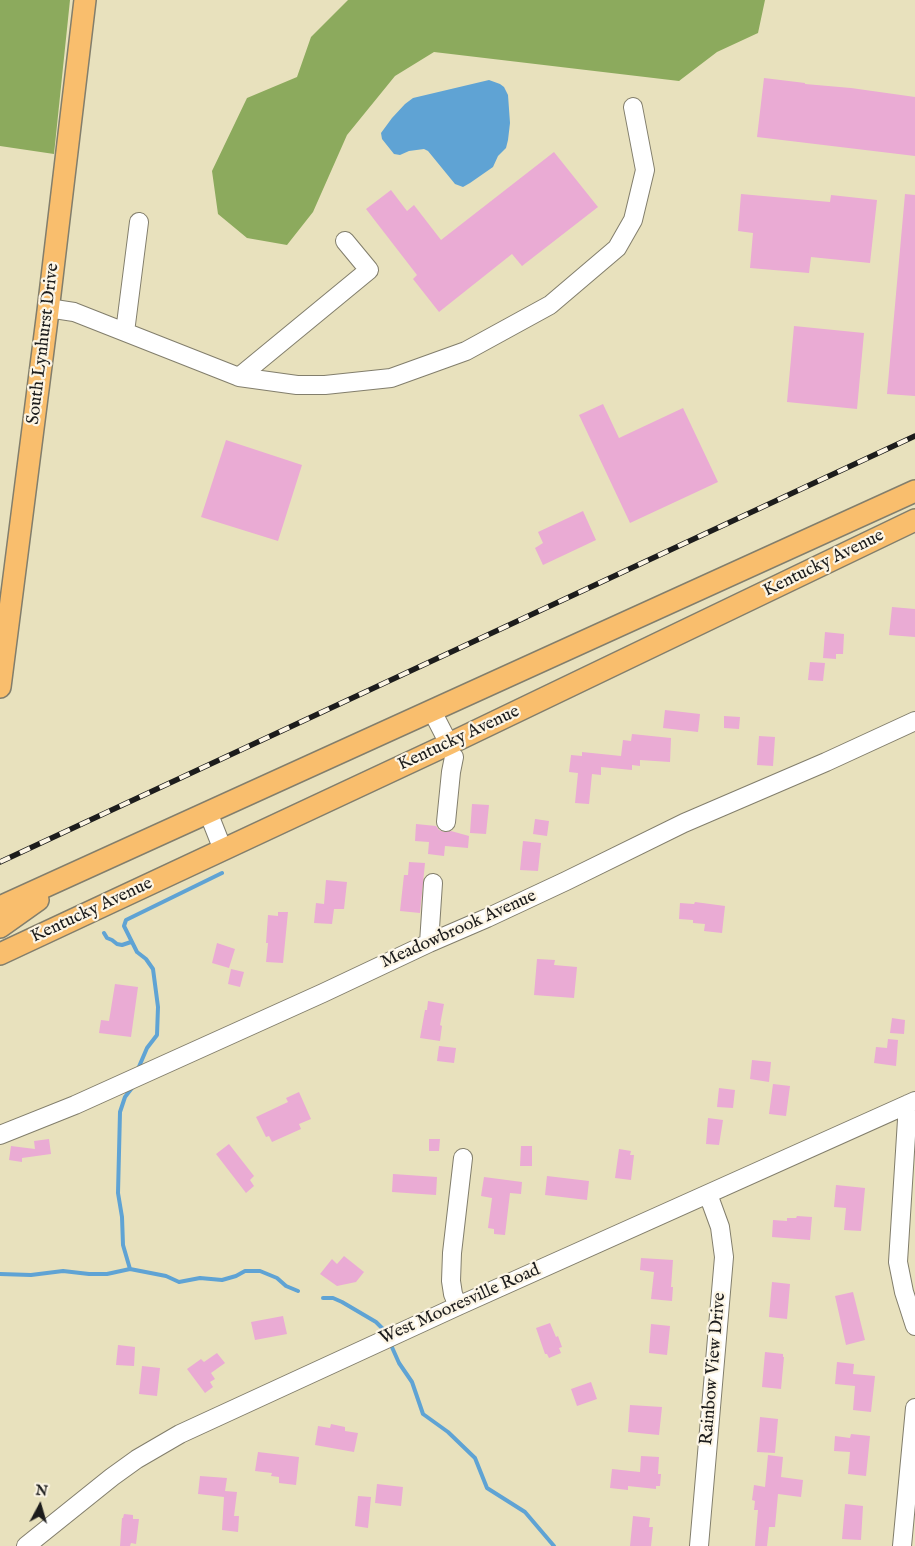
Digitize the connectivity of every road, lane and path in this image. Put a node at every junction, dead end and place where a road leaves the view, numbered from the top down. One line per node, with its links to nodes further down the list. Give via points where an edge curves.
1 (84, 0): 5 (main road, South Lynhurst Drive)
2 (632, 107): 7 (street, via 645,170 633,220 617,248 550,306 466,351 391,378 297,385)
3 (139, 222): 6 (street)
4 (345, 241): 7 (street, via 369,270)
5 (48, 308): 6 (street, via 74,312); 10 (main road, South Lynhurst Drive)
6 (125, 332): 7 (street)
7 (239, 377)
8 (915, 491): 11 (main road, Kentucky Avenue)
9 (915, 520): 13 (main road, Kentucky Avenue)
10 (0, 687)
11 (432, 710): 13 (street); 14 (main road, Kentucky Avenue)
12 (915, 721): 21 (street, Meadowbrook Avenue, via 684,823)
13 (452, 750): 15 (street); 16 (main road, Kentucky Avenue)
14 (208, 812): 16 (street); 17 (main road, Kentucky Avenue)
15 (446, 822)
16 (223, 850): 22 (main road, Kentucky Avenue)
17 (52, 883): 19 (main road, Kentucky Avenue); 20 (main road, via 33,905)
18 (433, 883): 21 (street)
19 (0, 907)
20 (0, 927)
21 (430, 943): 24 (street, Meadowbrook Avenue, via 75,1106)
22 (0, 954)
23 (912, 1102): 26 (street, West Mooresville Road); 28 (street, via 898,1262)
24 (0, 1134)
25 (463, 1158): 27 (street, via 451,1281)
26 (708, 1194): 27 (street, West Mooresville Road); 31 (street, Rainbow View Drive, via 720,1228 724,1257)
27 (458, 1306): 30 (street, West Mooresville Road, via 180,1434 118,1472)
28 (915, 1326)
29 (915, 1408): 32 (street)
30 (26, 1546)
31 (699, 1546)
32 (902, 1546)

